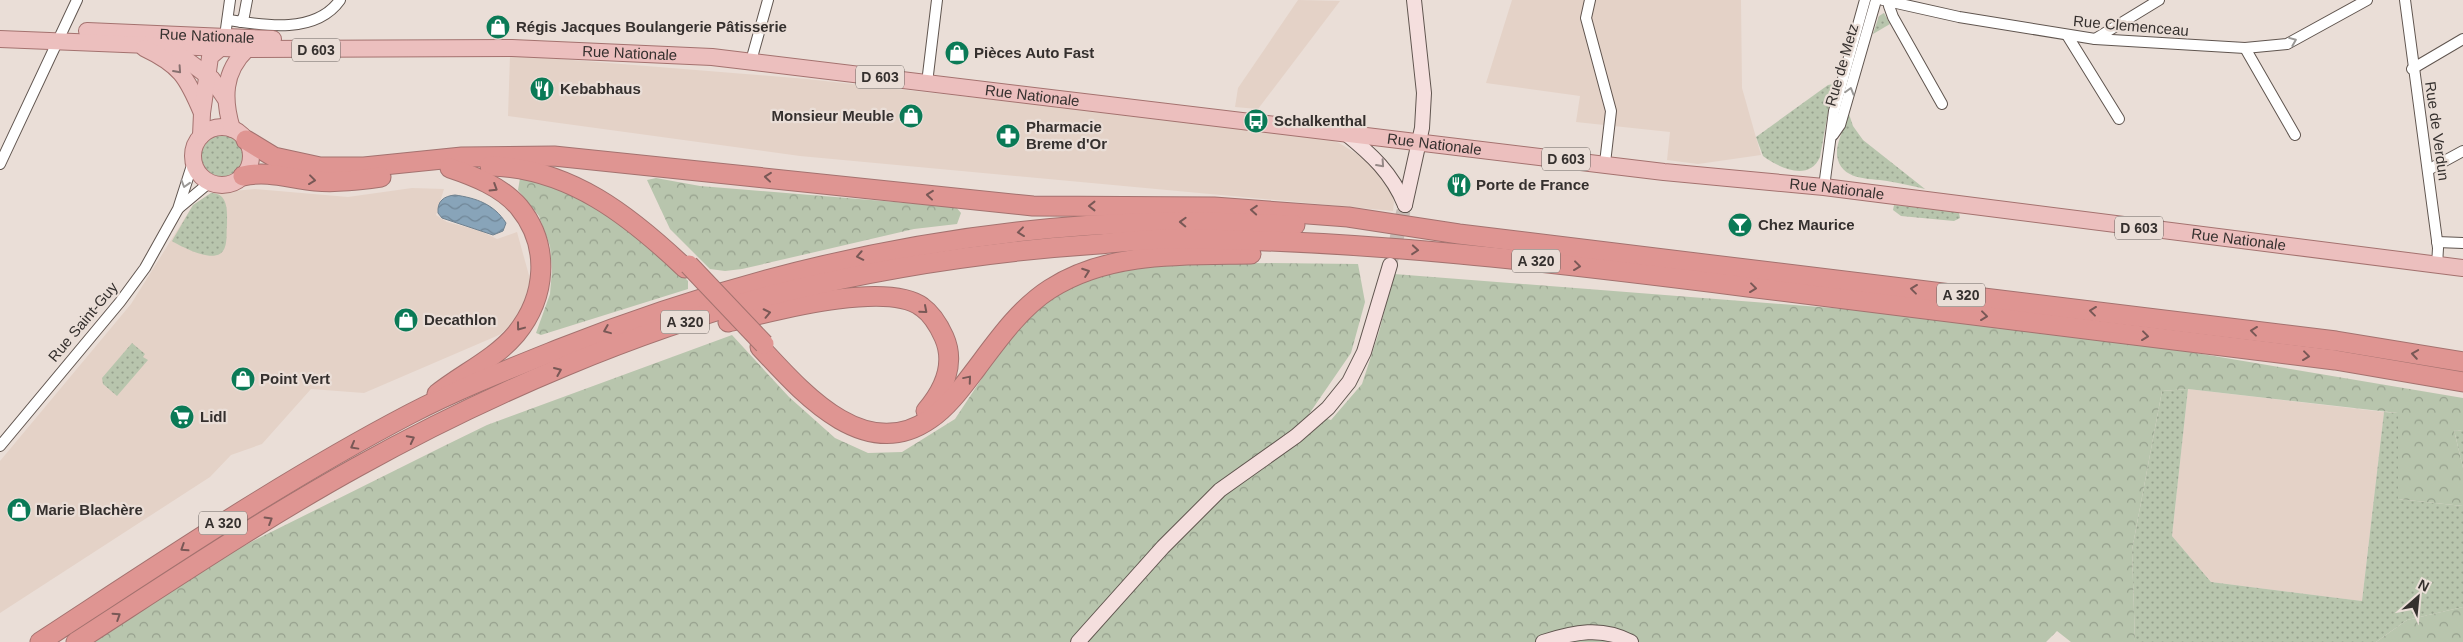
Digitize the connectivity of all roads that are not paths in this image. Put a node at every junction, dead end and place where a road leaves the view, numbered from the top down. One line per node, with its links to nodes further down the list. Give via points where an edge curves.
1 (77, 0): 21 (street)
2 (230, 0): 19 (street)
3 (247, 0): 19 (street, via 244,16)
4 (340, 0): 19 (street, via 329,14 311,22 263,24)
5 (768, 0): 28 (street)
6 (937, 0): 31 (street)
7 (1411, 0): 40 (main road, via 1424,94)
8 (1590, 0): 44 (street, via 1586,18 1610,111)
9 (1865, 0): 17 (street, Rue de Metz)
10 (1876, 0): 17 (street, Rue de Metz)
11 (1933, 0): 16 (street)
12 (2159, 0): 24 (street)
13 (2367, 0): 27 (street, Rue Clemenceau, one-way to 13, via 2287,44)
14 (2405, 0): 29 (street, Rue de Verdun)
15 (1886, 1): 16 (street, Rue Clemenceau); 33 (street)
16 (1927, 10): 20 (street, Rue Clemenceau)
17 (1864, 22): 50 (street, Rue de Metz, via 1838,96)
18 (0, 28): 21 (main road, Rue Nationale / D 603)
19 (233, 35): 22 (main road, Rue Nationale / D 603); 26 (main road, Rue Nationale / D 603); 28 (main road, Rue Nationale / D 603, via 326,50 412,47 522,49); 30 (main road, via 210,57); 32 (main road)
20 (2068, 35): 24 (street, Rue Clemenceau); 35 (street)
21 (60, 36): 22 (main road, Rue Nationale / D 603); 23 (main road, Rue Nationale / D 603); 45 (street)
22 (140, 38): 26 (main road, Rue Nationale / D 603); 34 (main road, one-way to 34, via 181,72)
23 (0, 39)
24 (2095, 39): 27 (street, Rue Clemenceau)
25 (2463, 40): 29 (street)
26 (167, 46): 30 (main road)
27 (2245, 48): 39 (street)
28 (751, 61): 31 (main road, Rue Nationale / D 603)
29 (2412, 69): 47 (street, Rue de Verdun)
30 (208, 75): 32 (main road); 34 (main road)
31 (927, 83): 36 (main road, Rue Nationale / D 603)
32 (225, 98): 37 (main road)
33 (1942, 104)
34 (202, 113): 38 (main road)
35 (2119, 119)
36 (1345, 133): 40 (main road, Rue Nationale / D 603); 40 (main road, one-way to 40, via 1388,172 1405,205)
37 (239, 134): 38 (main road, via 216,128); 42 (highway, via 274,157 320,167 364,167); 48 (main road, via 251,154)
38 (202, 136): 43 (main road)
39 (2294, 136)
40 (1419, 142): 44 (main road, Rue Nationale / D 603)
41 (2463, 151): 47 (street)
42 (493, 156): 52 (highway, one-way to 42, via 1348,217 1214,207 1032,206 554,156); 57 (highway, via 556,172 601,191 645,224)
43 (194, 159): 49 (main road, via 199,173); 51 (street, Rue Saint-Guy, one-way to 51)
44 (1605, 163): 50 (main road, Rue Nationale / D 603)
45 (0, 164)
46 (450, 168): 48 (highway, one-way to 46, via 264,172 317,182 344,182); 57 (highway, via 500,166 537,173 577,186 624,214); 64 (highway, one-way to 64, via 481,180 518,206 535,234 539,248 542,262 540,289 531,313 515,335 493,355 460,375)
47 (2428, 170): 53 (street, Rue de Verdun)
48 (243, 176): 49 (main road, via 228,184)
49 (210, 182): 51 (street, Rue Saint-Guy)
50 (1824, 187): 58 (main road, Rue Nationale / D 603)
51 (178, 209): 65 (street, Rue Saint-Guy, via 133,286)
52 (1459, 234): 62 (highway, A 320, one-way to 52, via 2336,341); 64 (highway, A 320, one-way to 64, via 1365,227 1167,222 1044,229 928,244 775,276 653,313 515,366)
53 (2437, 242): 54 (street); 58 (street, Rue de Verdun)
54 (2463, 243)
55 (1366, 246): 60 (highway, one-way to 55, via 801,390 829,414 870,432 895,433 930,419 952,398 1016,319 1049,290 1076,275 1104,265 1147,259); 61 (highway, A 320, via 1166,239 1045,247 932,262 780,293); 63 (highway, A 320, one-way to 63, via 1556,263 2335,360)
56 (1390, 265): 68 (main road, via 1364,352 1349,382 1328,408 1296,436 1220,490 1163,547)
57 (687, 266): 60 (highway)
58 (2437, 266): 59 (main road, Rue Nationale / D 603)
59 (2460, 269)
60 (762, 346): 61 (highway, one-way to 60, via 635,349 768,312 868,295 899,297 921,306 939,326 946,342 948,364 942,389 925,412 894,426 871,425 854,421 832,408)
61 (600, 352): 67 (highway, A 320, one-way to 61, via 209,556 358,466 482,403)
62 (2463, 362)
63 (2463, 382)
64 (411, 414): 66 (highway, A 320, one-way to 66, via 302,475)
65 (0, 446)
66 (40, 642)
67 (76, 642)
68 (1078, 642)
69 (1544, 642): 70 (main road, via 1575,632 1617,634)
70 (1631, 642)

